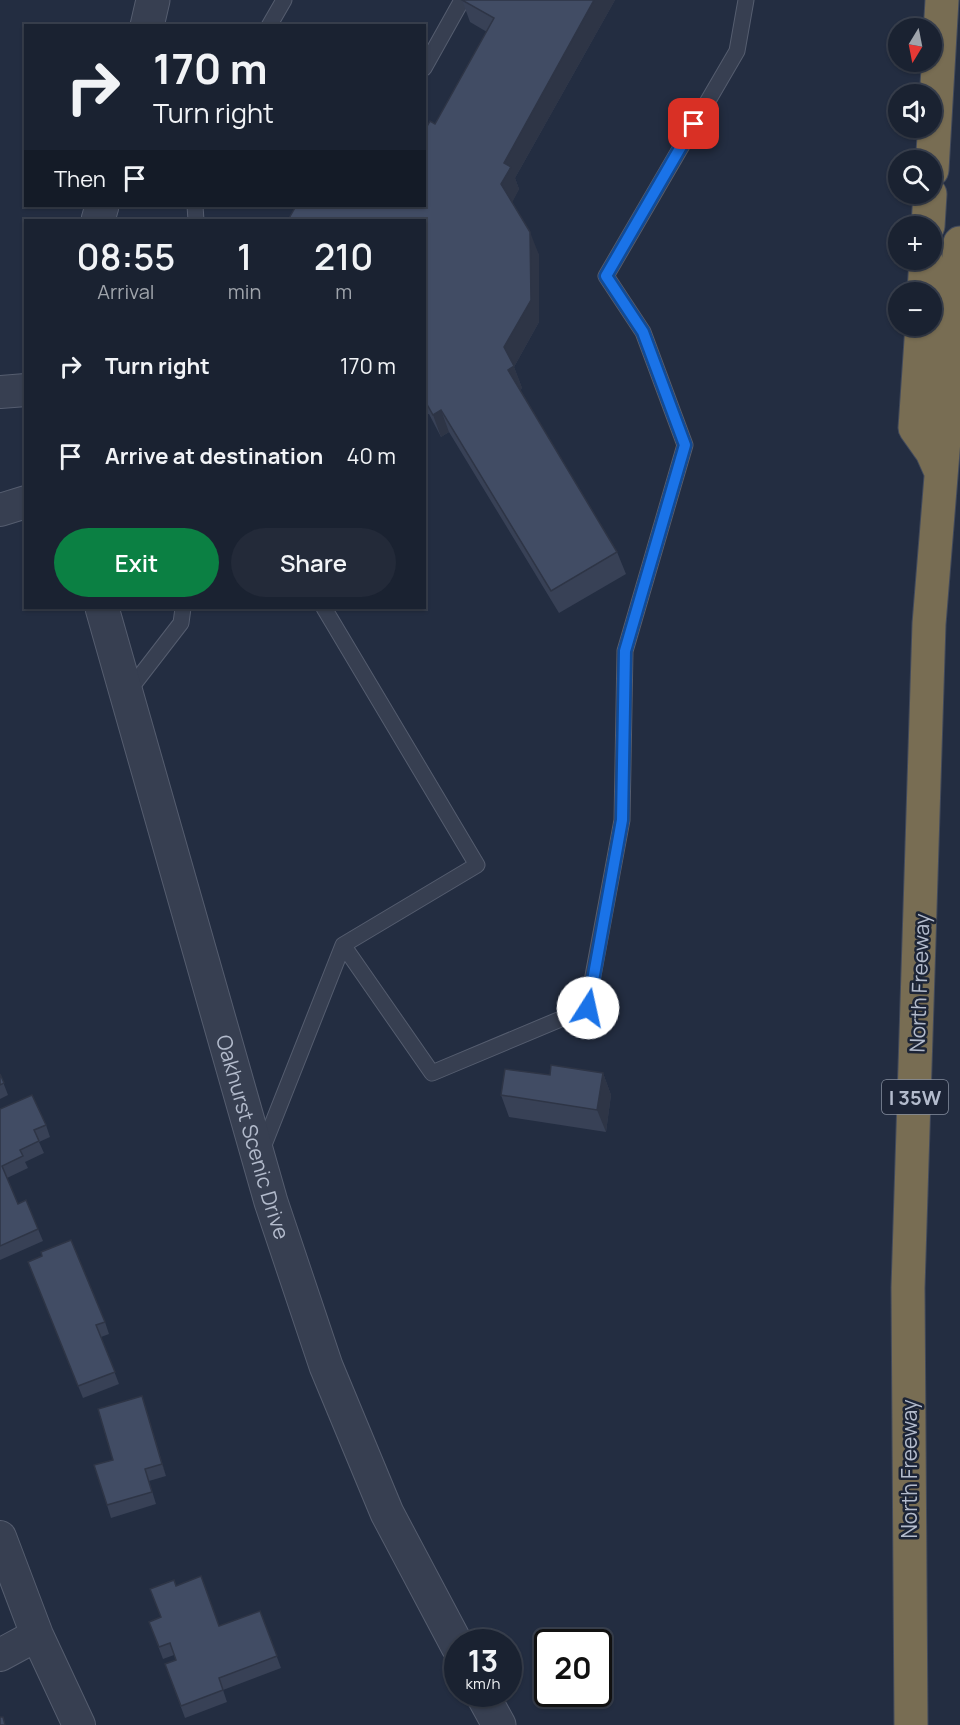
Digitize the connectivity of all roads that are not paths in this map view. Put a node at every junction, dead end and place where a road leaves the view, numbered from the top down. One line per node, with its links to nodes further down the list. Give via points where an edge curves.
1 (284, 0): 5 (lane)
2 (462, 0): 6 (lane)
3 (746, 0): 19 (lane, via 737,51 606,276 643,332 685,445 625,651 622,820 588,1008 432,1073)
4 (942, 0): 7 (highway)
5 (270, 24)
6 (426, 64)
7 (933, 150)
8 (960, 243): 12 (highway, North Freeway / I 35W)
9 (923, 336): 12 (highway)
10 (24, 390): 11 (street)
11 (0, 392)
12 (930, 428): 28 (highway, North Freeway / I 35W, via 940,470 929,624 908,1288)
13 (24, 503): 14 (street)
14 (0, 510)
15 (102, 609): 18 (street, Oakhurst Scenic Drive)
16 (183, 609): 18 (lane, via 181,623)
17 (325, 609): 19 (lane, via 477,865)
18 (127, 693): 20 (street, Oakhurst Scenic Drive)
19 (343, 945): 20 (lane)
20 (258, 1158): 22 (street, Oakhurst Scenic Drive, via 326,1366 387,1513)
21 (0, 1537): 23 (street)
22 (448, 1629)
23 (37, 1635): 24 (street); 26 (street)
24 (0, 1655)
25 (489, 1707): 27 (street)
26 (79, 1725)
27 (499, 1725)
28 (911, 1725)

